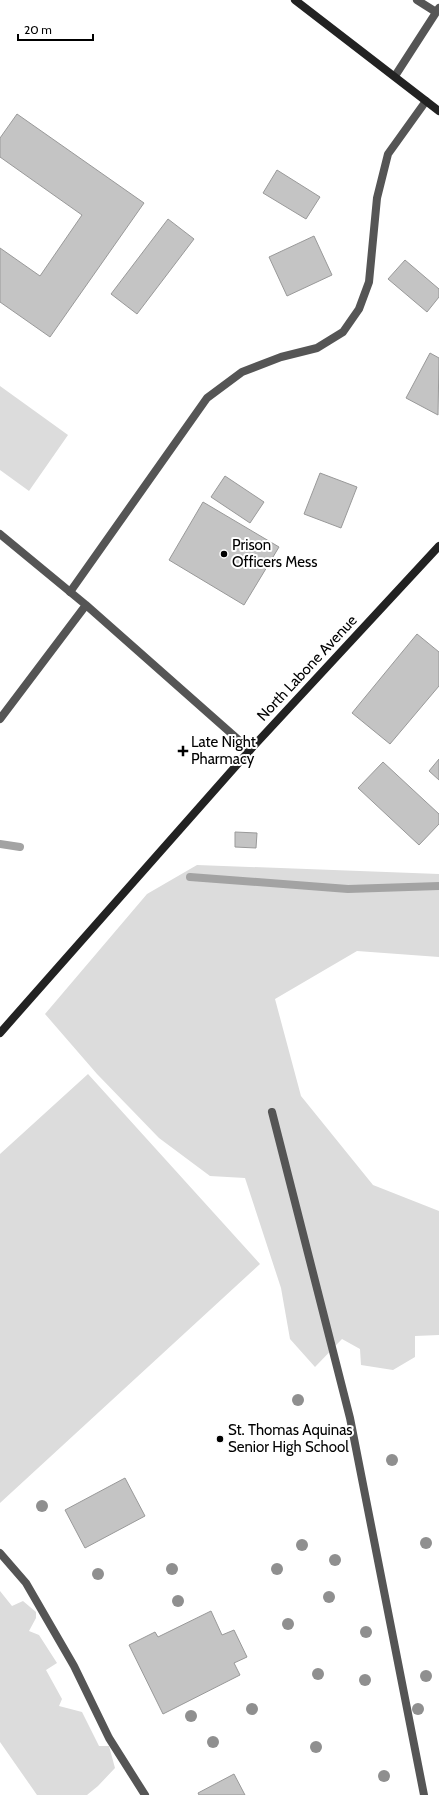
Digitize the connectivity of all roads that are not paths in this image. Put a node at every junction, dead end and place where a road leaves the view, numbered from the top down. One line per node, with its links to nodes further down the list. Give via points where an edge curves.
1 (295, 0): 4 (street)
2 (417, 0): 3 (street)
3 (438, 10): 4 (street)
4 (395, 76): 5 (street)
5 (426, 101): 6 (street); 9 (street, via 388,154 377,198 369,282 359,309 342,332 317,348 280,357 242,372 207,398)
6 (439, 111)
7 (0, 534): 9 (street)
8 (439, 546): 12 (street, North Labone Avenue)
9 (70, 592): 10 (street)
10 (86, 605): 11 (street); 12 (street)
11 (0, 719)
12 (250, 750): 13 (street, North Labone Avenue)
13 (0, 1033)
14 (272, 1112): 17 (street, via 350,1418)
15 (0, 1553): 16 (street, via 26,1583 74,1666 109,1738)
16 (145, 1795)
17 (424, 1795)

